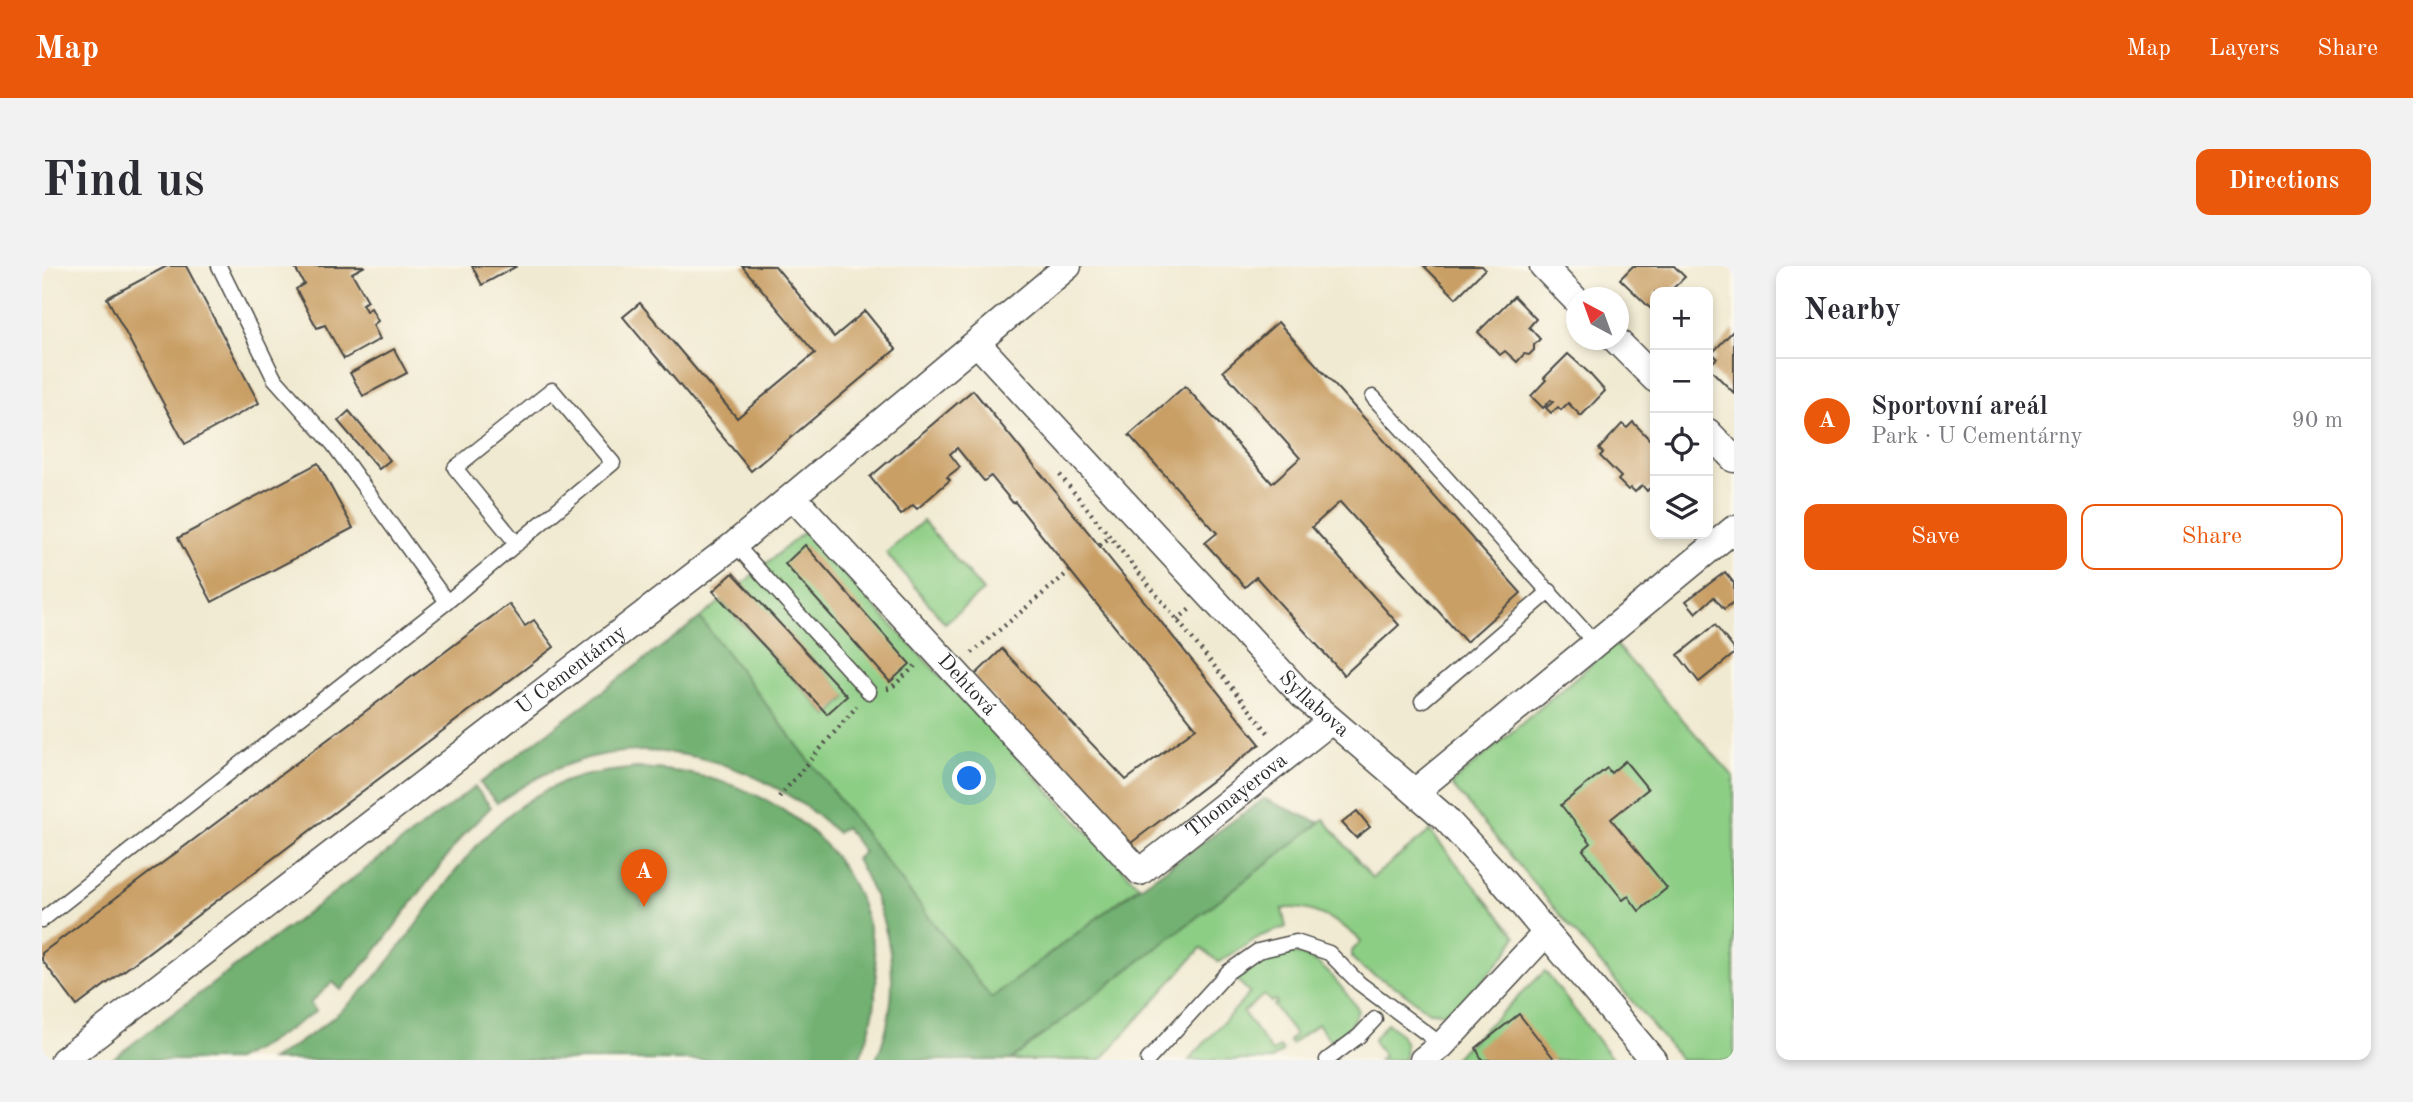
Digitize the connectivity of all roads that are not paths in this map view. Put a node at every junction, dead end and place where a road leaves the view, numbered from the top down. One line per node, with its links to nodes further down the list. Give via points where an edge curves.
1 (219, 266): 16 (lane, via 274,378 333,444)
2 (1068, 266): 5 (street, U Cementárny)
3 (1543, 266): 4 (street)
4 (1566, 289)
5 (976, 343): 11 (street, U Cementárny); 20 (street, Syllabova)
6 (1626, 350): 7 (street)
7 (1650, 374)
8 (1373, 397): 15 (lane)
9 (1713, 437): 10 (street)
10 (1734, 459)
11 (793, 498): 14 (street, U Cementárny); 22 (street, Dehtová)
12 (1734, 529): 17 (street)
13 (517, 544): 13 (lane, via 613,463 552,390 454,468); 16 (lane)
14 (735, 544): 18 (lane); 27 (street, U Cementárny)
15 (1550, 591): 17 (lane); 19 (lane)
16 (447, 602): 23 (lane)
17 (1605, 635): 21 (street)
18 (869, 692)
19 (1422, 701)
20 (1331, 721): 21 (street, Syllabova); 22 (street, Thomayerova)
21 (1416, 791): 24 (street, Syllabova, via 1446,818)
22 (1140, 872)
23 (42, 920)
24 (1546, 933): 26 (street); 30 (street, Syllabova)
25 (1374, 1019): 29 (lane)
26 (1440, 1055): 28 (lane, via 1329,953 1296,942 1258,951 1228,972)
27 (64, 1060)
28 (1148, 1060)
29 (1327, 1060)
30 (1653, 1060)

